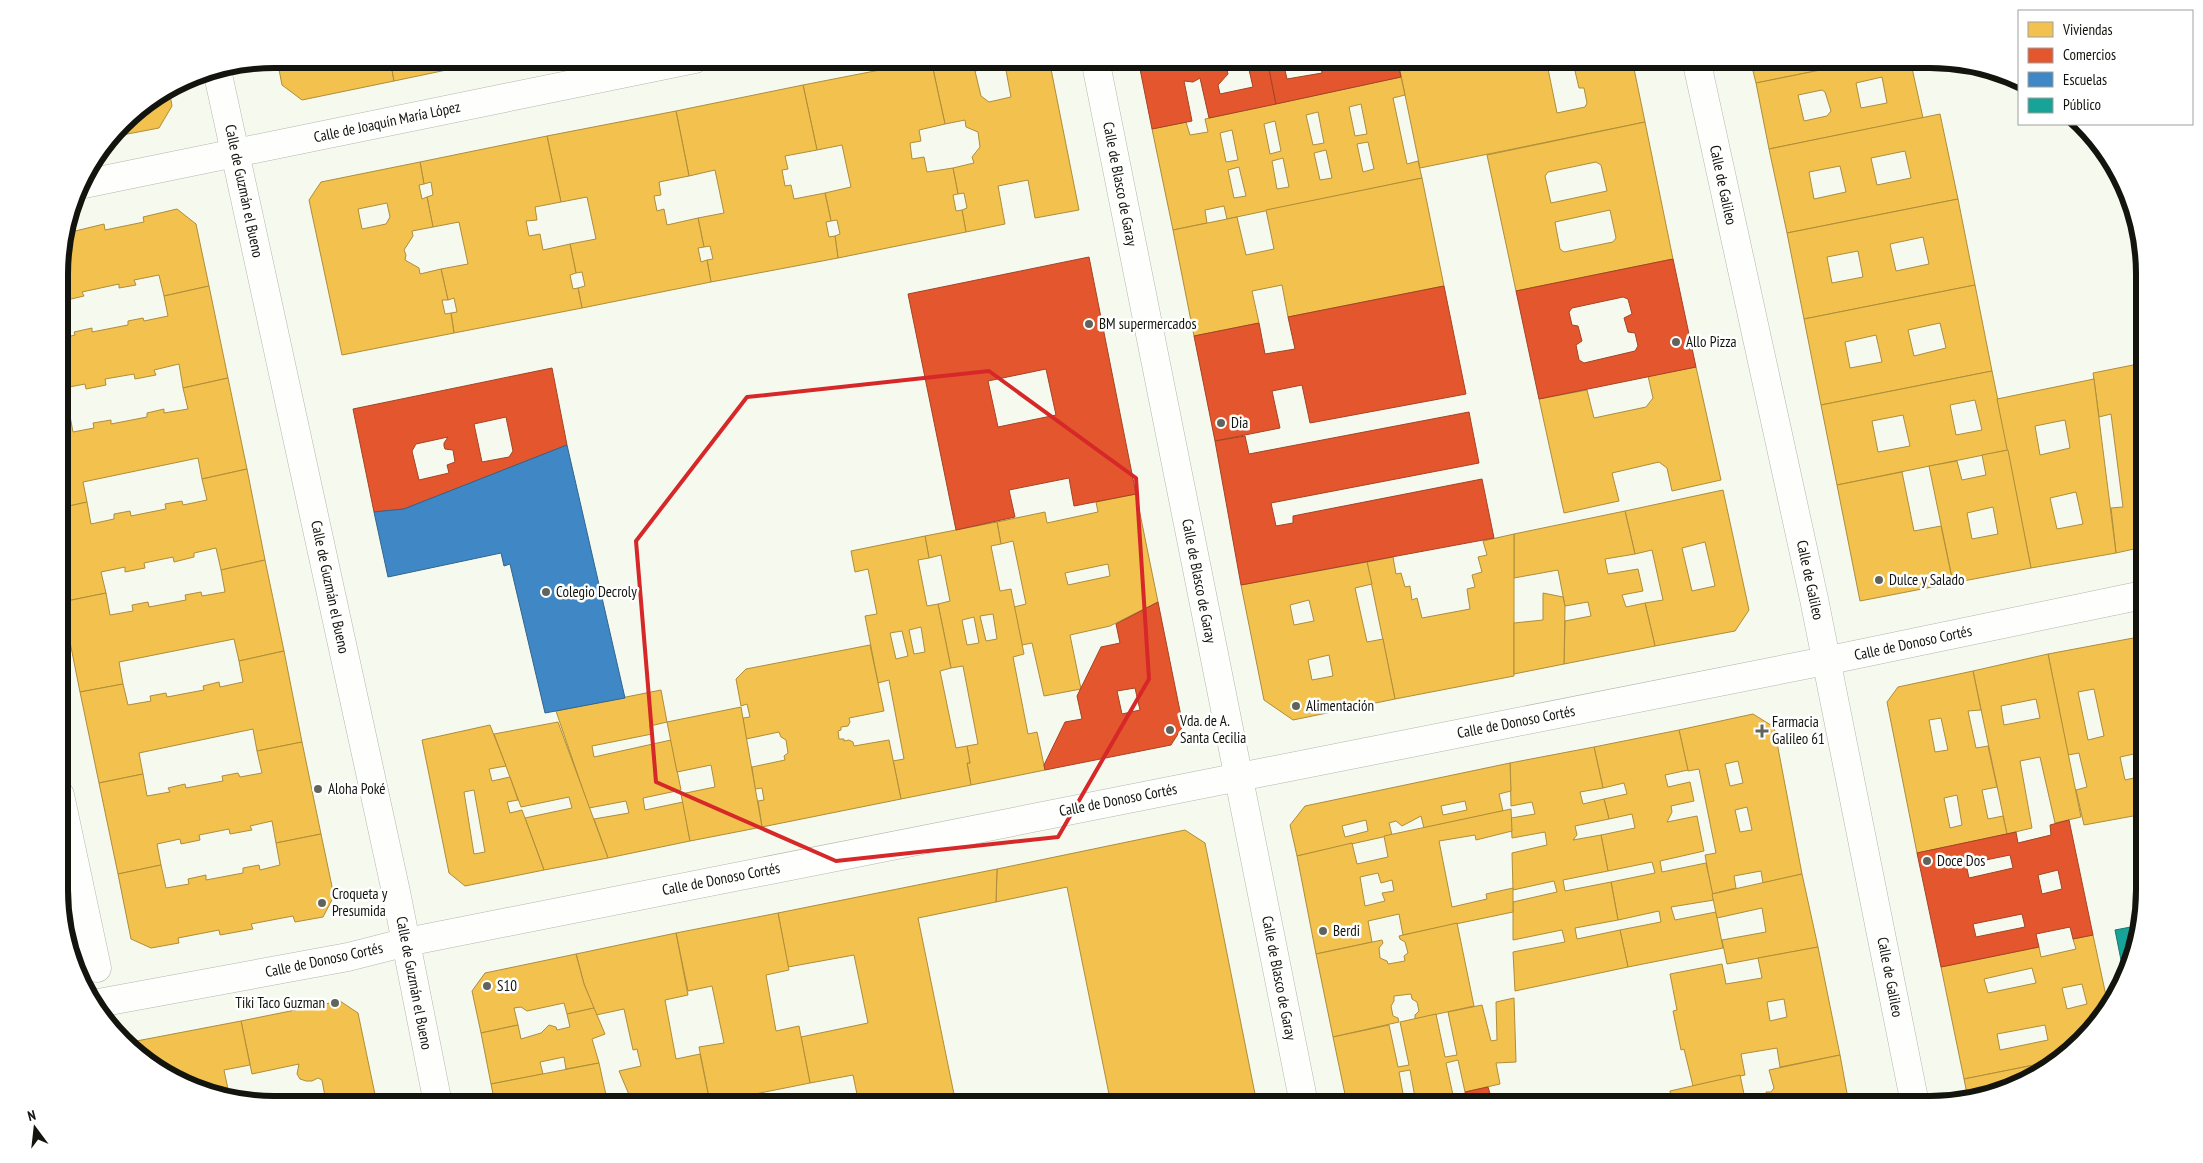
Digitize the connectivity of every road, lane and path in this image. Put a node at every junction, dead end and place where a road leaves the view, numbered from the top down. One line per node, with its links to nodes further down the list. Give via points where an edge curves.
1 (651, 68): 5 (street, Calle de Joaquín María López)
2 (1097, 68): 9 (street, Calle de Blasco de Garay)
3 (1698, 68): 8 (street, Calle de Galileo)
4 (219, 75): 5 (street, Calle de Guzmán el Bueno)
5 (236, 153): 6 (street, Calle de Joaquín María López); 11 (street, Calle de Guzmán el Bueno)
6 (88, 183)
7 (2136, 596): 8 (street, Calle de Donoso Cortés)
8 (1825, 661): 9 (street, Calle de Donoso Cortés); 16 (street, Calle de Galileo)
9 (1238, 777): 11 (street, Calle de Donoso Cortés); 15 (street, Calle de Blasco de Garay)
10 (68, 832): 12 (street)
11 (407, 942): 13 (street, Calle de Donoso Cortés, via 348,957); 14 (street, Calle de Guzmán el Bueno)
12 (97, 968)
13 (101, 1003)
14 (436, 1096)
15 (1302, 1096)
16 (1913, 1096)

